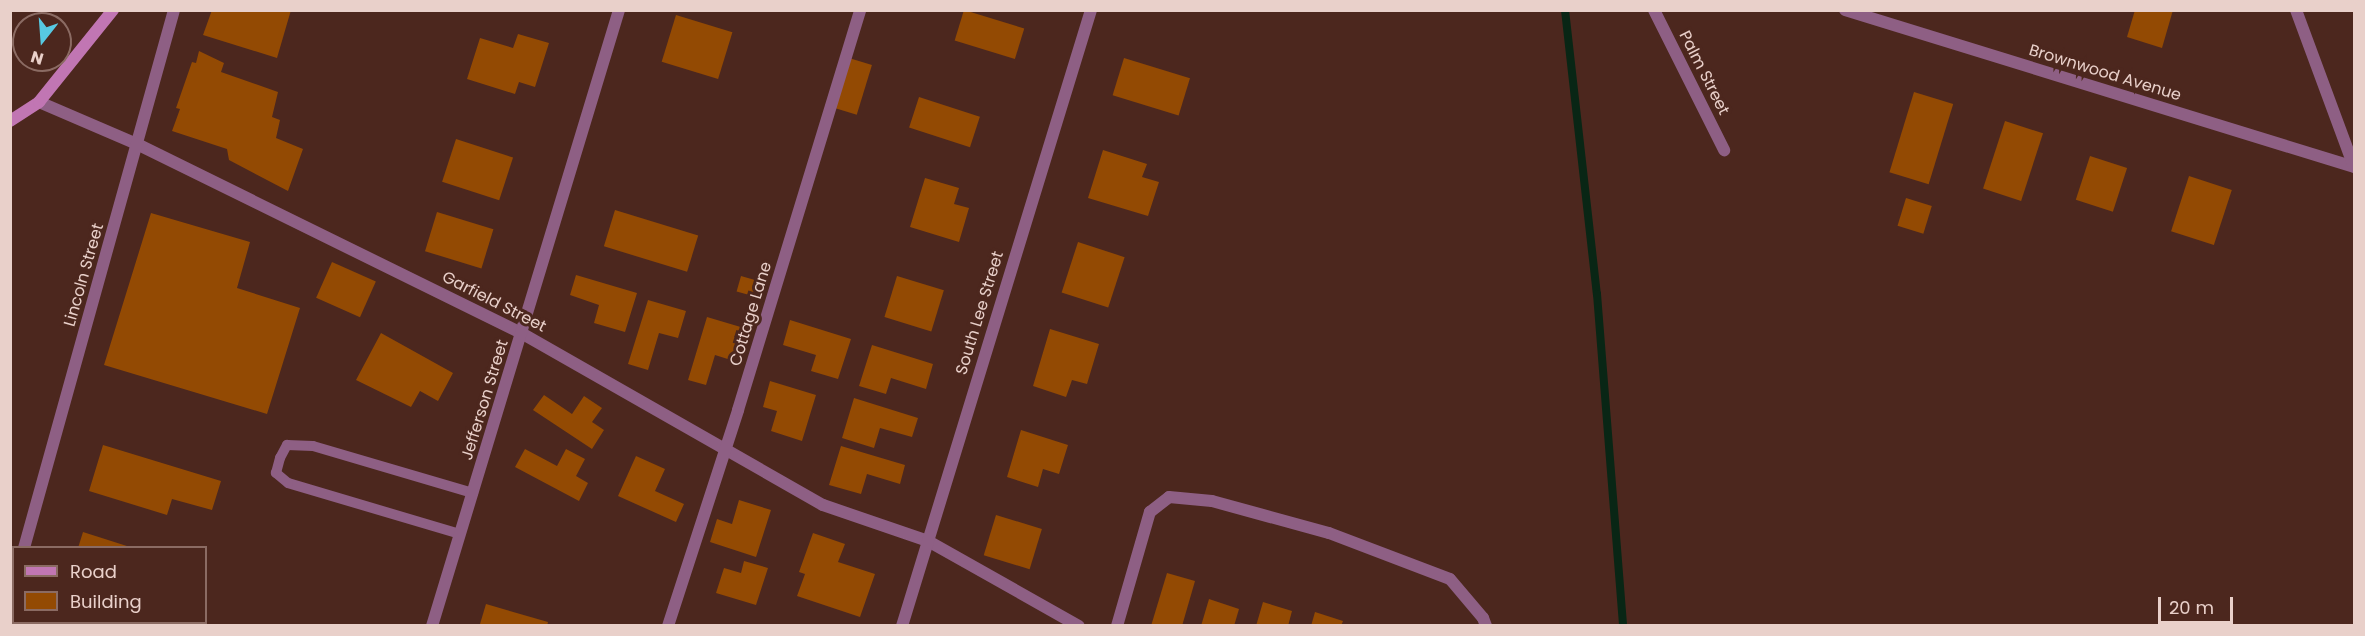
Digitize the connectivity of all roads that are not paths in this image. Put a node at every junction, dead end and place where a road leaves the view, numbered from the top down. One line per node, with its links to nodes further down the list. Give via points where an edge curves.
1 (113, 10): 9 (street)
2 (174, 10): 11 (street, Lincoln Street)
3 (619, 10): 14 (street, Jefferson Street)
4 (860, 10): 15 (street, Cottage Lane)
5 (1090, 10): 18 (street, South Lee Street)
6 (1654, 10): 12 (street, Palm Street)
7 (1845, 10): 13 (street, Brownwood Avenue)
8 (2296, 10): 13 (street)
9 (39, 102): 10 (street); 11 (street, Garfield Street)
10 (10, 121)
11 (137, 144): 14 (street, Garfield Street); 19 (street, Lincoln Street)
12 (1724, 150)
13 (2354, 167)
14 (523, 334): 15 (street, Garfield Street); 16 (street, Jefferson Street)
15 (725, 450): 18 (street, Garfield Street, via 823,505); 21 (street, Cottage Lane)
16 (473, 493): 17 (street, Jefferson Street); 17 (lane, via 313,446 287,445 278,465 276,472 288,483)
17 (460, 534): 20 (street, Jefferson Street)
18 (928, 541): 22 (street, South Lee Street); 23 (street, Garfield Street)
19 (25, 546)
20 (432, 626)
21 (668, 626)
22 (902, 626)
23 (1079, 626)
24 (1117, 626): 25 (street, via 1150,512 1169,497 1212,501 1329,533 1450,579)
25 (1486, 626)

